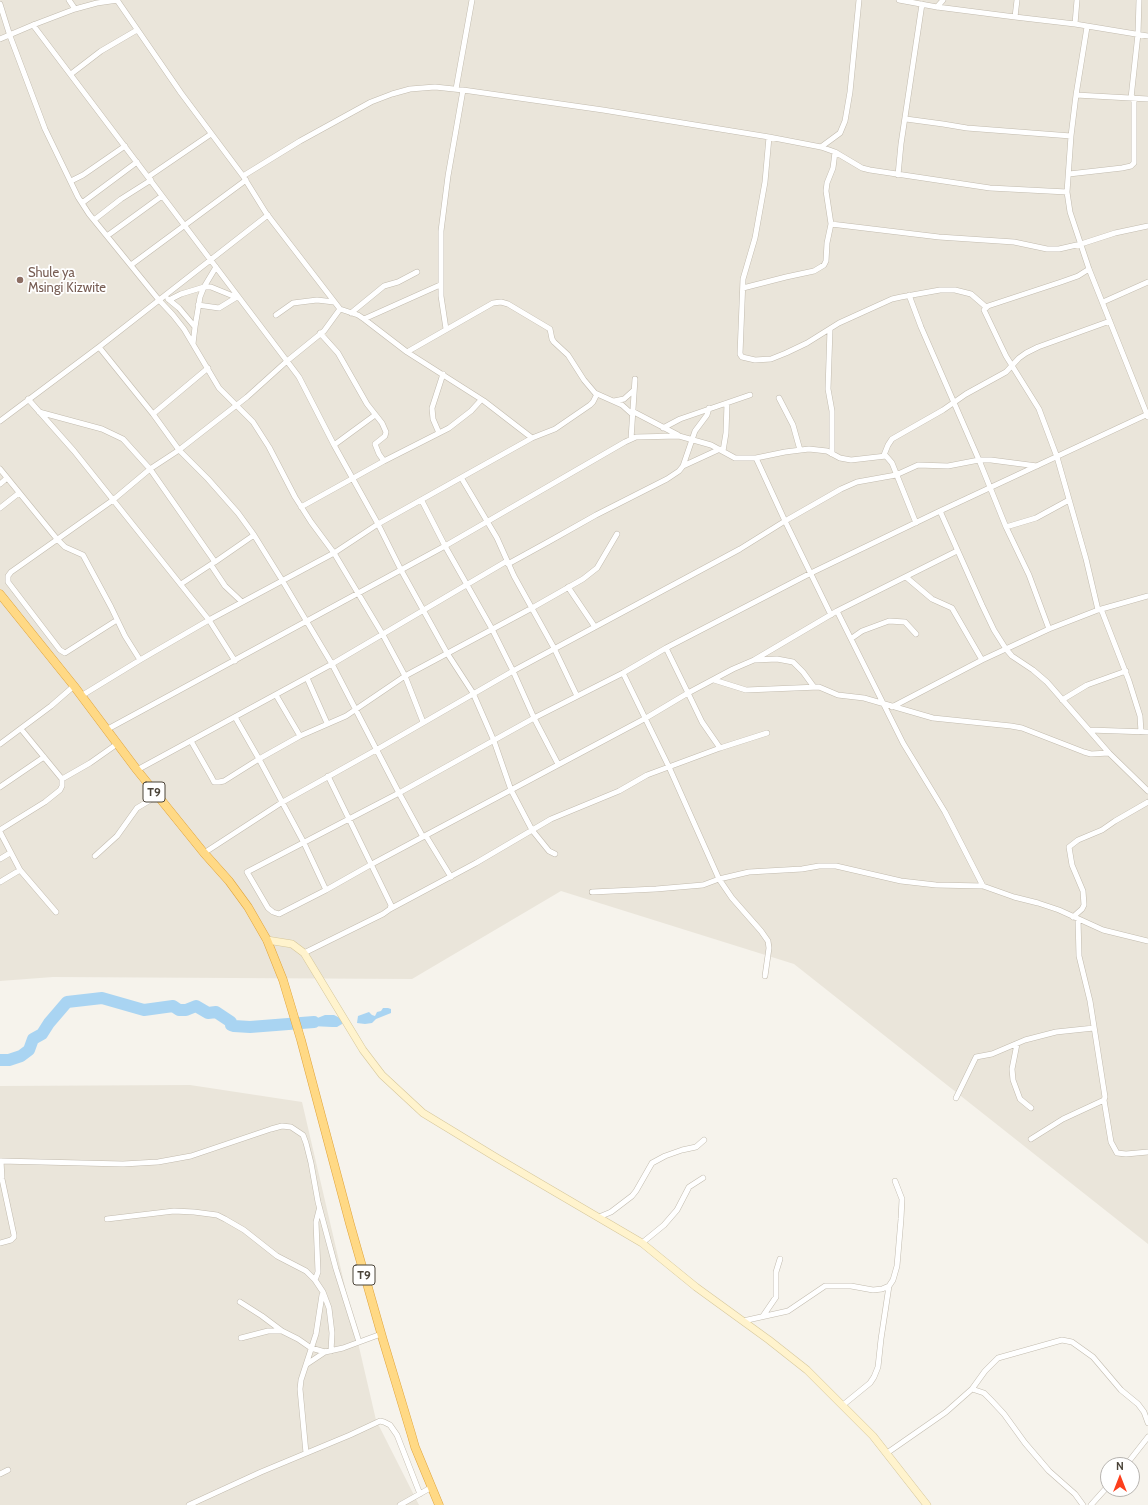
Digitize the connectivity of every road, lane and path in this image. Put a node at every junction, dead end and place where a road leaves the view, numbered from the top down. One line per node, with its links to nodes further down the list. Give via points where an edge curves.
1 (69, 0): 13 (street)
2 (117, 0): 13 (street); 18 (street)
3 (472, 0): 24 (street)
4 (859, 0): 34 (street, via 845,120 840,133)
5 (900, 0): 11 (street)
6 (942, 0): 12 (street)
7 (1017, 0): 14 (street)
8 (1078, 0): 15 (street)
9 (1139, 0): 19 (street)
10 (0, 4): 20 (street)
11 (922, 4): 12 (street); 29 (street)
12 (937, 7): 14 (street)
13 (75, 9): 16 (street)
14 (1015, 18): 15 (street)
15 (1075, 24): 17 (street)
16 (33, 25): 20 (street); 23 (street)
17 (1087, 27): 19 (street); 26 (street)
18 (137, 30): 23 (street, via 101,51); 30 (street)
19 (1138, 34): 21 (street); 27 (street)
20 (10, 36): 22 (street); 41 (street, via 45,129)
21 (1148, 36)
22 (0, 40)
23 (70, 74): 33 (street)
24 (456, 89): 25 (street); 39 (street, via 410,89 371,102 300,141)
25 (463, 90): 32 (street); 59 (street, via 441,231)
26 (1076, 95): 27 (street); 31 (street)
27 (1132, 98): 28 (street); 37 (street, via 1134,164 1122,168)
28 (1148, 99)
29 (906, 119): 31 (street, via 967,128); 38 (street)
30 (211, 134): 39 (street); 40 (street)
31 (1071, 136): 37 (street)
32 (769, 137): 34 (street); 60 (street, via 765,182)
33 (125, 146): 36 (street); 41 (street)
34 (821, 147): 35 (street)
35 (835, 152): 38 (street, via 862,168); 47 (street, via 826,191)
36 (137, 162): 40 (street); 44 (street)
37 (1069, 174): 42 (street)
38 (898, 175): 42 (street, via 990,188)
39 (244, 178): 45 (street); 48 (street)
40 (150, 179): 43 (street); 46 (street)
41 (71, 181): 44 (street)
42 (1067, 192): 51 (street, via 1070,212)
43 (162, 196): 48 (street); 50 (street)
44 (82, 204): 46 (street)
45 (268, 215): 52 (street); 66 (street)
46 (94, 220): 50 (street)
47 (831, 224): 51 (street, via 939,237 1014,242 1047,249); 60 (street, via 826,261 820,268)
48 (185, 225): 52 (street); 53 (street)
49 (1148, 226): 51 (street)
50 (106, 236): 53 (street)
51 (1081, 244): 55 (street)
52 (211, 260): 54 (street); 62 (street)
53 (131, 265): 64 (street)
54 (216, 267): 58 (street); 63 (street)
55 (1089, 269): 67 (street); 69 (street, via 1078,276)
56 (417, 272): 71 (street, via 384,286)
57 (1148, 282): 67 (street)
58 (204, 286): 63 (street); 65 (street); 68 (street)
59 (440, 286): 73 (street); 76 (street)
60 (743, 288): 77 (street, via 740,354 742,357 755,360 771,358 807,343)
61 (909, 295): 69 (street, via 955,290 976,296); 77 (street, via 892,299); 95 (street)
62 (164, 297): 64 (street); 65 (street)
63 (238, 297): 68 (street, via 219,308); 82 (street)
64 (159, 300): 79 (street); 80 (street)
65 (170, 300): 75 (street)
66 (334, 302): 70 (street); 72 (street, via 317,300 293,303)
67 (1103, 302): 74 (street)
68 (198, 305): 75 (street)
69 (986, 306): 83 (street, via 984,312)
70 (340, 309): 71 (street); 78 (street)
71 (352, 313): 73 (street)
72 (276, 315)
73 (364, 319): 81 (street)
74 (1110, 321): 83 (street, via 1038,347 1019,358); 103 (street)
75 (195, 328): 79 (street)
76 (446, 329): 81 (street); 88 (street, via 493,303 508,304 550,329 554,342 568,355)
77 (830, 329): 115 (street, via 828,389 832,411)
78 (320, 333): 82 (street); 102 (street, via 338,353)
79 (194, 344): 84 (street)
80 (99, 347): 91 (street); 101 (street)
81 (407, 352): 85 (street)
82 (287, 361): 97 (street); 111 (street, via 299,377)
83 (1012, 366): 95 (street); 117 (street, via 1039,409)
84 (208, 368): 97 (street, via 219,388); 101 (street)
85 (443, 374): 92 (street); 106 (street, via 432,408 433,419)
86 (635, 379): 87 (street)
87 (634, 390): 93 (street, via 624,399); 100 (street)
88 (596, 394): 93 (street); 94 (street)
89 (750, 395): 96 (street)
90 (779, 398): 114 (street, via 793,425)
91 (28, 400): 99 (street); 104 (street)
92 (480, 400): 106 (street, via 460,421); 108 (street)
93 (612, 401): 94 (street); 100 (street)
94 (593, 402): 108 (street, via 555,429)
95 (953, 402): 116 (street, via 892,439); 119 (street)
96 (727, 403): 98 (street); 113 (street, via 726,433)
97 (236, 405): 112 (street); 135 (street, via 253,422 269,447)
98 (709, 408): 105 (street); 110 (street, via 707,415 697,427)
99 (40, 412): 124 (street, via 85,423 114,434 123,439); 132 (street)
100 (632, 413): 105 (street); 109 (street)
101 (153, 414): 112 (street)
102 (375, 415): 111 (street); 120 (street, via 386,432 375,444)
103 (1148, 415): 117 (street)
104 (0, 421)
105 (663, 428): 107 (street)
106 (439, 433): 120 (street)
107 (679, 436): 109 (street, via 643,436); 110 (street)
108 (532, 438): 127 (street)
109 (631, 439): 139 (street)
110 (693, 440): 113 (street); 121 (street)
111 (334, 445): 128 (street)
112 (179, 450): 124 (street); 144 (street, via 238,513)
113 (721, 450): 118 (street, via 735,458); 121 (street)
114 (800, 450): 115 (street, via 822,450); 118 (street)
115 (832, 454): 116 (street, via 851,460)
116 (884, 455): 125 (street, via 889,458)
117 (1057, 456): 122 (street); 133 (street)
118 (756, 458): 138 (street)
119 (979, 460): 122 (street); 125 (street, via 948,466 918,465); 130 (street)
120 (384, 461): 128 (street)
121 (683, 466): 149 (street, via 667,479 596,515 543,546)
122 (1037, 466): 130 (street)
123 (0, 469): 126 (street)
124 (150, 469): 132 (street); 150 (street)
125 (896, 475): 138 (street, via 858,482 841,489); 140 (street)
126 (7, 478): 129 (street); 131 (street)
127 (462, 478): 134 (street); 139 (street)
128 (353, 479): 135 (street); 141 (street)
129 (0, 484)
130 (990, 488): 137 (street); 142 (street)
131 (19, 493): 136 (street); 145 (street)
132 (113, 500): 145 (street); 155 (street)
133 (1069, 500): 142 (street, via 1036,518); 164 (street)
134 (422, 501): 141 (street); 146 (street)
135 (301, 507): 148 (street)
136 (0, 508)
137 (940, 511): 140 (street); 147 (street)
138 (785, 521): 152 (street); 170 (street, via 740,549)
139 (487, 522): 146 (street); 149 (street)
140 (916, 523): 152 (street)
141 (378, 524): 148 (street); 151 (street)
142 (1006, 527): 172 (street, via 1029,575)
143 (617, 534): 157 (street, via 597,568)
144 (254, 535): 150 (street); 154 (street)
145 (57, 539): 167 (street, via 65,547 83,555); 167 (street, via 11,572 8,582 64,653)
146 (445, 546): 151 (street); 156 (street)
147 (957, 551): 153 (street); 178 (street, via 994,630)
148 (334, 553): 154 (street); 158 (street)
149 (507, 562): 156 (street); 162 (street)
150 (213, 563): 155 (street); 161 (street, via 225,586)
151 (401, 570): 158 (street); 163 (street)
152 (811, 573): 166 (street); 177 (street)
153 (906, 577): 165 (street); 182 (street, via 932,599 952,608)
154 (282, 580): 161 (street); 169 (street)
155 (181, 584): 168 (street)
156 (466, 584): 163 (street); 171 (street)
157 (568, 586): 162 (street); 170 (street)
158 (360, 593): 169 (street); 174 (street)
159 (0, 594): 191 (highway, T9)
160 (1148, 596): 164 (street)
161 (242, 602): 168 (street)
162 (532, 608): 171 (street); 176 (street)
163 (423, 610): 174 (street); 179 (street)
164 (1099, 610): 172 (street); 186 (street)
165 (837, 611): 166 (street); 175 (street)
166 (831, 615): 181 (street)
167 (117, 620): 180 (street)
168 (209, 620): 180 (street); 183 (street)
169 (306, 622): 183 (street); 184 (street)
170 (595, 627): 176 (street)
171 (492, 629): 179 (street); 185 (street)
172 (1049, 629): 178 (street)
173 (916, 634): 175 (street, via 905,622 889,621 862,631)
174 (383, 635): 184 (street); 188 (street)
175 (852, 638): 199 (street)
176 (554, 648): 185 (street); 197 (street)
177 (666, 648): 187 (street); 194 (street)
178 (1006, 648): 182 (street); 198 (street, via 1012,656 1042,678)
179 (447, 653): 188 (street); 193 (street)
180 (140, 660): 196 (street)
181 (754, 660): 190 (street); 192 (street, via 777,659 793,662)
182 (982, 660): 200 (street)
183 (234, 661): 208 (street)
184 (332, 664): 189 (street); 201 (street)
185 (513, 671): 193 (street); 203 (street)
186 (1126, 671): 198 (street, via 1087,685); 210 (street, via 1140,716)
187 (623, 673): 197 (street); 204 (street)
188 (405, 676): 201 (street); 205 (street)
189 (307, 678): 195 (street); 206 (street)
190 (714, 680): 192 (street, via 746,690); 194 (street)
191 (74, 686): 196 (highway, T9); 207 (street)
192 (814, 687): 199 (street)
193 (473, 693): 205 (street); 215 (street)
194 (688, 693): 204 (street); 218 (street, via 702,722)
195 (276, 695): 202 (street); 213 (street)
196 (81, 696): 208 (highway, T9)
197 (577, 696): 203 (street)
198 (1062, 700): 209 (street)
199 (882, 704): 200 (street); 250 (street, via 945,812)
200 (892, 707): 220 (street, via 933,718 1011,726 1091,754)
201 (354, 710): 206 (street); 219 (street)
202 (235, 717): 214 (street); 222 (street)
203 (534, 718): 215 (street); 223 (street)
204 (646, 718): 223 (street); 224 (street)
205 (423, 722): 219 (street)
206 (327, 723): 213 (street)
207 (21, 729): 216 (street); 221 (street)
208 (106, 730): 217 (highway, T9)
209 (1089, 730): 210 (street); 220 (street)
210 (1141, 732): 211 (street)
211 (1148, 732)
212 (767, 733): 218 (street)
213 (300, 736): 222 (street)
214 (191, 741): 222 (street, via 214,782 224,781); 225 (street)
215 (494, 741): 229 (street); 231 (street)
216 (1, 743)
217 (117, 744): 225 (highway, T9); 227 (street)
218 (720, 748): 224 (street)
219 (376, 750): 226 (street); 231 (street)
220 (1109, 753): 230 (street)
221 (44, 757): 227 (street); 228 (street)
222 (259, 759): 234 (street)
223 (558, 764): 229 (street)
224 (669, 767): 236 (street, via 551,819); 248 (street)
225 (137, 770): 232 (highway, T9)
226 (328, 776): 234 (street); 235 (street)
227 (62, 779): 237 (street, via 62,786 54,795)
228 (0, 787)
229 (511, 790): 236 (street); 238 (street)
230 (1148, 791)
231 (399, 793): 235 (street); 238 (street)
232 (158, 796): 241 (highway, T9); 243 (street, via 137,808 117,836)
233 (1148, 802): 255 (street, via 1069,847 1072,865 1083,891 1084,905)
234 (281, 803): 239 (street); 241 (street)
235 (348, 819): 239 (street); 245 (street)
236 (532, 830): 242 (street, via 549,851); 247 (street)
237 (0, 831): 240 (street)
238 (424, 836): 245 (street); 247 (street)
239 (304, 843): 251 (street); 251 (street, via 247,872 268,908 279,914)
240 (10, 853): 244 (street); 246 (street)
241 (204, 853): 257 (highway, T9, via 229,881)
242 (555, 854)
243 (95, 856)
244 (0, 859)
245 (372, 864): 251 (street); 253 (street, via 391,905)
246 (20, 870): 249 (street); 254 (street)
247 (451, 877): 253 (street)
248 (719, 879): 250 (street, via 749,872 828,866 936,886); 252 (street, via 703,885); 260 (street, via 768,941)
249 (0, 882)
250 (983, 886): 255 (street)
251 (326, 890)
252 (592, 892)
253 (390, 909): 259 (street)
254 (56, 912)
255 (1073, 917): 256 (street)
256 (1078, 919): 258 (street, via 1103,930); 261 (street, via 1078,952)
257 (267, 940): 259 (main road, via 292,944); 285 (highway, T9, via 290,1000)
258 (1148, 941)
259 (304, 953): 273 (main road, via 363,1050 382,1075 404,1096 442,1125)
260 (765, 976)
261 (1094, 1028): 262 (street, via 1056,1032); 264 (street, via 1106,1093)
262 (1017, 1044): 263 (street, via 976,1057); 265 (street, via 1012,1069 1013,1080 1020,1099)
263 (956, 1098)
264 (1104, 1100): 267 (street, via 1063,1119); 268 (street, via 1111,1142 1117,1153)
265 (1031, 1108)
266 (704, 1140): 273 (street, via 696,1147 665,1156 652,1163 632,1196 611,1212)
267 (1031, 1140)
268 (1148, 1152)
269 (0, 1161): 272 (street, via 123,1164 158,1162 191,1156 282,1126 291,1127 303,1135 306,1143); 275 (street, via 14,1235 10,1240)
270 (703, 1178): 276 (street, via 689,1187 677,1210)
271 (895, 1181): 279 (street, via 902,1199 901,1219 897,1266)
272 (320, 1209): 278 (street, via 316,1222 318,1272); 287 (street)
273 (599, 1217): 276 (main road)
274 (107, 1219): 278 (street, via 174,1211 217,1215 244,1230 277,1256 306,1271)
275 (0, 1243)
276 (642, 1244): 283 (main road)
277 (780, 1259): 282 (street, via 776,1272 776,1297)
278 (315, 1280): 280 (street)
279 (889, 1286): 282 (street, via 873,1290 851,1286 825,1286 788,1312); 293 (street, via 878,1367 870,1383)
280 (323, 1292): 288 (street, via 318,1328); 290 (street, via 329,1308)
281 (240, 1302): 284 (street)
282 (763, 1316): 283 (street)
283 (743, 1321): 293 (main road, via 802,1366)
284 (282, 1331): 286 (street, via 262,1332); 288 (street)
285 (381, 1334): 287 (street); 301 (highway, T9, via 415,1447)
286 (242, 1338)
287 (359, 1342): 290 (street)
288 (311, 1348): 289 (street); 291 (street)
289 (325, 1352): 290 (street); 291 (street)
290 (331, 1352)
291 (306, 1365): 296 (street, via 300,1389)
292 (972, 1389): 294 (street, via 984,1371 998,1358 1054,1342 1067,1341 1076,1344 1093,1357 1121,1390 1138,1404); 297 (street, via 946,1412); 308 (street, via 984,1393 991,1400)
293 (843, 1405): 297 (main road)
294 (1148, 1423)
295 (1148, 1437): 298 (street)
296 (306, 1453): 302 (street, via 380,1421 384,1422 390,1425 397,1435); 304 (street)
297 (887, 1453): 307 (main road)
298 (1132, 1457)
299 (8, 1470): 300 (street)
300 (0, 1474)
301 (432, 1487): 302 (street); 306 (highway, T9)
302 (420, 1494): 305 (street)
303 (1100, 1495): 309 (street)
304 (189, 1505)
305 (400, 1505)
306 (439, 1505)
307 (927, 1505)
308 (1082, 1505)
309 (1091, 1505)

